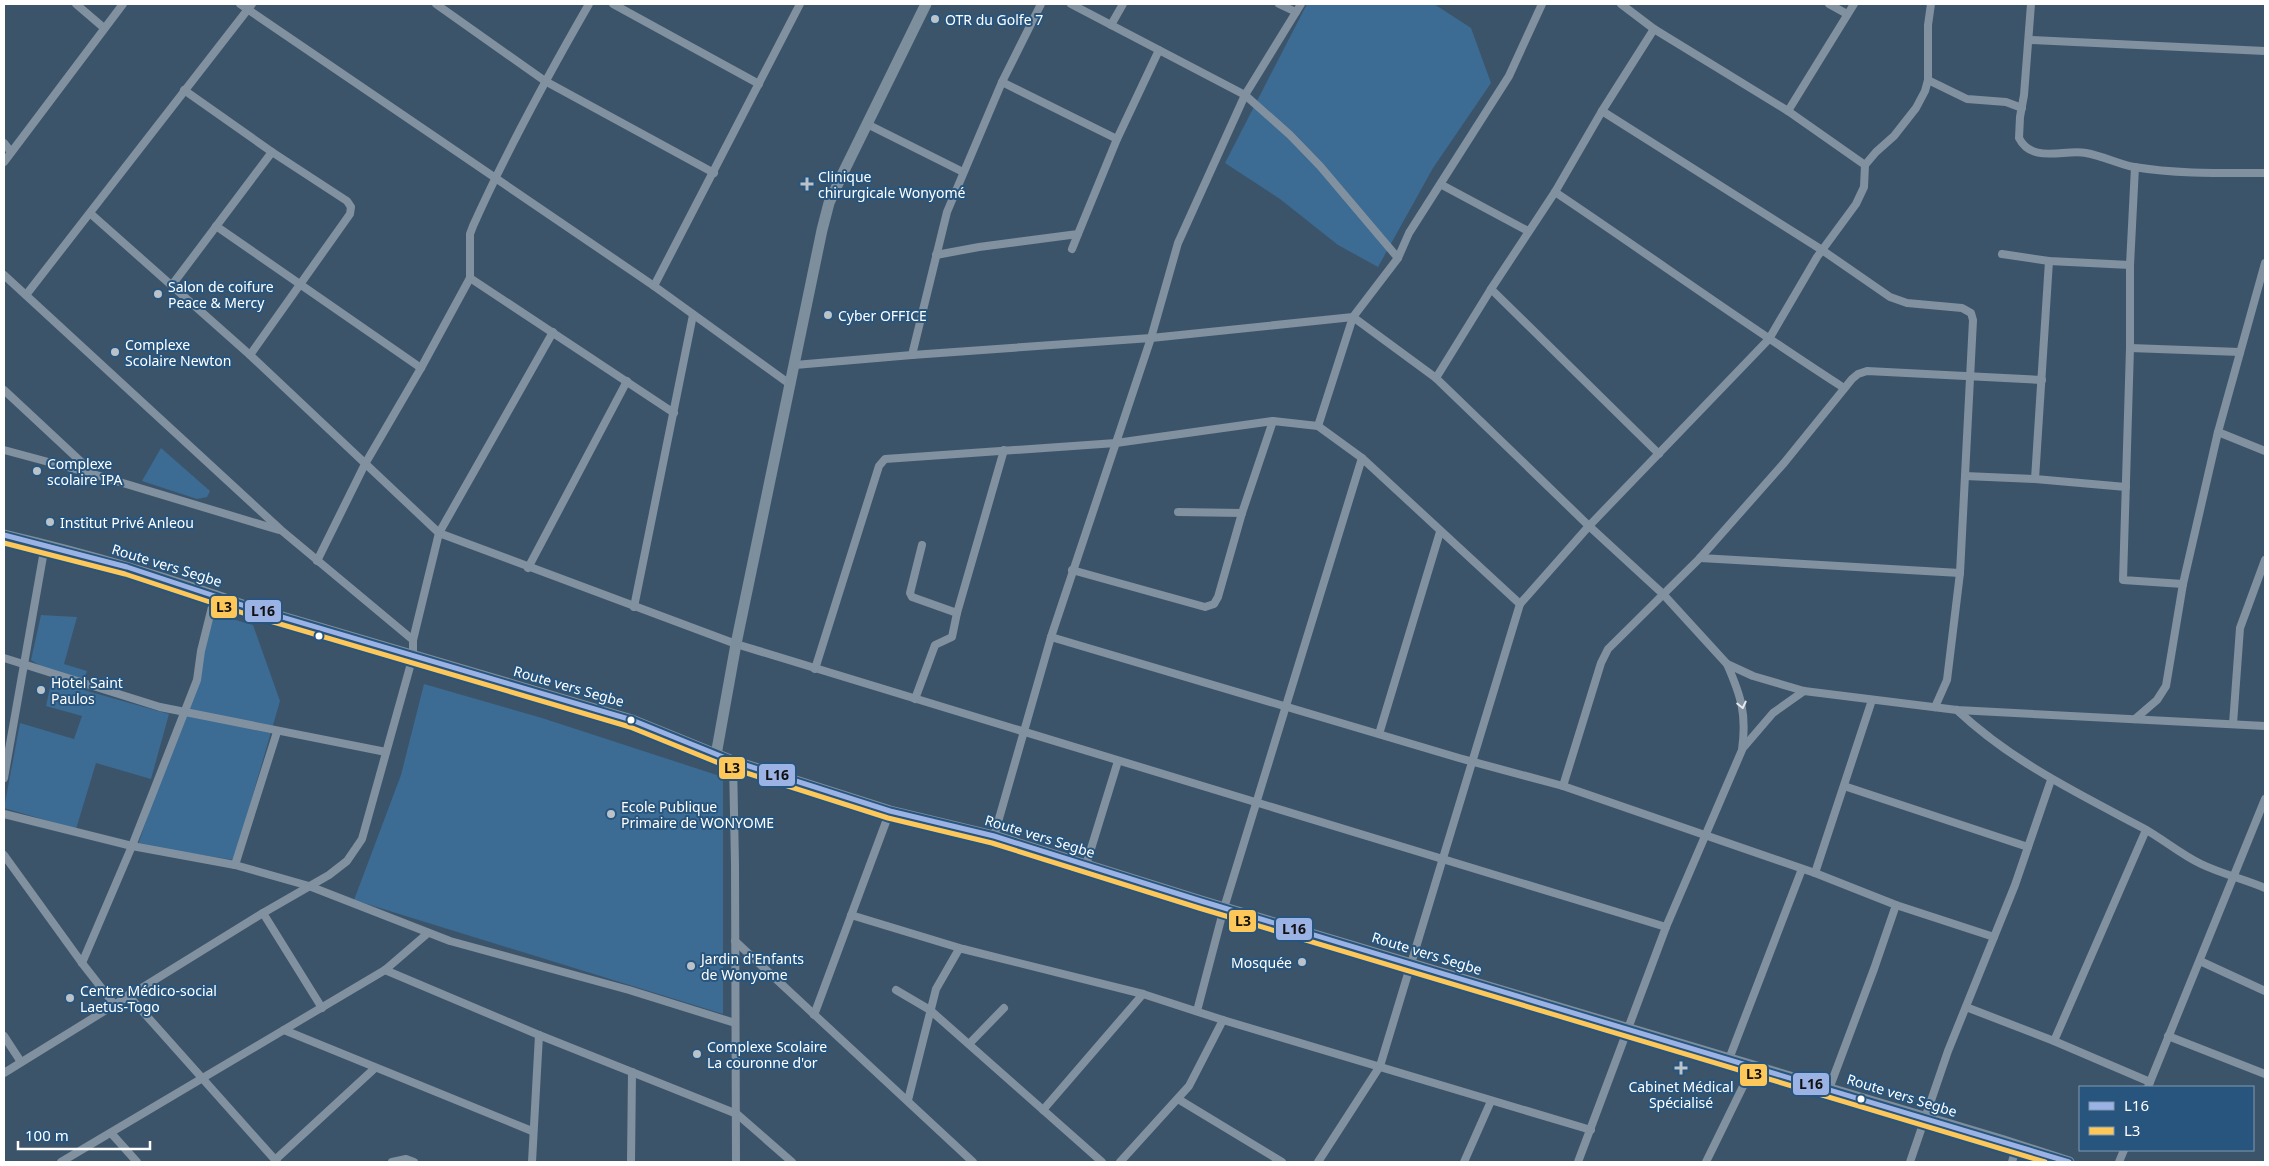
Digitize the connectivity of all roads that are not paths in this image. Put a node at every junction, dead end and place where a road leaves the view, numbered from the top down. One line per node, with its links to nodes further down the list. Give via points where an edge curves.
1 (76, 4): 24 (street)
2 (123, 4): 24 (street)
3 (240, 4): 20 (street)
4 (436, 4): 30 (street)
5 (589, 4): 30 (street)
6 (613, 4): 32 (street)
7 (800, 4): 32 (street)
8 (926, 4): 38 (main road)
9 (1041, 4): 31 (street)
10 (1071, 4): 23 (street)
11 (1123, 4): 23 (street)
12 (1279, 4): 21 (street)
13 (1301, 4): 21 (street)
14 (1542, 4): 50 (street, via 1509,76)
15 (1620, 4): 25 (street)
16 (1829, 4): 22 (street)
17 (1854, 4): 22 (street)
18 (1931, 4): 29 (street)
19 (2031, 4): 26 (street)
20 (250, 7): 33 (street); 49 (street)
21 (1296, 12): 34 (street)
22 (1847, 14): 37 (street)
23 (1111, 25): 27 (street)
24 (104, 28): 41 (street)
25 (1654, 29): 36 (street); 37 (street)
26 (2030, 40): 28 (street); 35 (street)
27 (1159, 50): 34 (street); 39 (street)
28 (2265, 51)
29 (1928, 80): 35 (street, via 1967,98 2006,102); 44 (street, via 1916,108)
30 (545, 81): 47 (street); 49 (street)
31 (1002, 82): 39 (street); 46 (street)
32 (759, 84): 47 (street)
33 (184, 90): 42 (street); 52 (street)
34 (1245, 95): 60 (street, via 1290,134); 74 (street, via 1178,243)
35 (2022, 108): 45 (street, via 2019,138 2030,150 2043,154 2084,152)
36 (1602, 111): 51 (street); 57 (street)
37 (1788, 111): 44 (street)
38 (867, 124): 46 (street); 80 (main road, via 829,203)
39 (1117, 139): 55 (street)
40 (4, 143): 41 (street)
41 (11, 152): 43 (street)
42 (272, 152): 53 (street); 66 (street, via 347,201 351,207 350,214)
43 (4, 162)
44 (1865, 165): 57 (street, via 1864,187 1856,204)
45 (2135, 167): 48 (street); 62 (street)
46 (963, 172): 59 (street, via 947,212)
47 (714, 173): 68 (street)
48 (2265, 173)
49 (495, 178): 65 (street, via 470,234); 68 (street)
50 (1442, 185): 54 (street); 60 (street, via 1409,233)
51 (1555, 192): 54 (street); 75 (street)
52 (91, 214): 67 (street); 70 (street)
53 (216, 226): 66 (street); 67 (street)
54 (1528, 231): 69 (street)
55 (1078, 234): 56 (street); 59 (street)
56 (1072, 249)
57 (1822, 250): 75 (street); 83 (street, via 1899,302 1962,308 1971,313)
58 (2002, 254): 61 (street)
59 (936, 255): 79 (street)
60 (1398, 258): 72 (street)
61 (2049, 261): 62 (street); 84 (street)
62 (2130, 265): 76 (street)
63 (2265, 268): 77 (street)
64 (4, 275): 70 (street)
65 (470, 278): 73 (street); 81 (street)
66 (300, 284): 78 (street); 81 (street)
67 (172, 285): 78 (street)
68 (654, 286): 71 (street)
69 (1491, 289): 82 (street); 97 (street)
70 (26, 295): 107 (street)
71 (693, 316): 86 (street); 89 (street)
72 (1353, 317): 74 (street); 82 (street); 91 (street)
73 (553, 332): 85 (street); 109 (street)
74 (1150, 338): 79 (street); 93 (street)
75 (1769, 339): 87 (street); 97 (street)
76 (2130, 348): 77 (street); 103 (street)
77 (2240, 352): 92 (street)
78 (250, 355): 99 (street)
79 (912, 355): 80 (street)
80 (795, 365): 86 (main road)
81 (421, 368): 99 (street)
82 (1436, 378): 106 (street)
83 (1970, 378): 84 (street); 87 (street, via 1867,371 1858,374); 101 (street)
84 (2042, 380): 102 (street)
85 (627, 381): 89 (street); 116 (street)
86 (790, 385): 129 (main road)
87 (1844, 388): 113 (street, via 1784,463)
88 (4, 390): 100 (street)
89 (674, 413): 125 (street)
90 (1273, 421): 91 (street); 93 (street); 105 (street)
91 (1318, 426): 98 (street)
92 (2218, 432): 96 (street); 121 (street)
93 (1116, 443): 95 (street); 117 (street)
94 (4, 450): 100 (street)
95 (1004, 450): 126 (street); 134 (street, via 885,459 881,462)
96 (2265, 451)
97 (1659, 454): 106 (street)
98 (1362, 458): 108 (street); 138 (street)
99 (364, 464): 109 (street); 114 (street)
100 (93, 474): 107 (street)
101 (1965, 476): 102 (street); 118 (street)
102 (2035, 479): 103 (street)
103 (2126, 487): 121 (street, via 2123,580)
104 (1178, 512): 105 (street)
105 (1242, 513): 117 (street, via 1214,604 1205,607)
106 (1589, 526): 122 (street); 124 (street)
107 (281, 530): 114 (street)
108 (1440, 532): 124 (street); 147 (street)
109 (439, 534): 116 (street); 128 (street)
110 (4, 535): 111 (main road, Route vers Segbe)
111 (45, 545): 123 (main road, Route vers Segbe); 132 (street)
112 (922, 545): 126 (street, via 910,593 912,598)
113 (1700, 558): 118 (street); 122 (street)
114 (317, 560): 128 (street)
115 (2265, 560): 119 (street)
116 (528, 568): 125 (street)
117 (1072, 570): 127 (street)
118 (1960, 573): 139 (street, via 1947,680)
119 (2257, 579): 120 (street); 143 (street, via 2240,628)
120 (2265, 582)
121 (2183, 584): 142 (street, via 2166,686 2158,700)
122 (1663, 594): 133 (street); 156 (street, via 1604,656)
123 (215, 595): 130 (main road, Route vers Segbe); 140 (street, via 197,680)
124 (1520, 604): 153 (street)
125 (634, 607): 129 (street)
126 (957, 613): 136 (street, via 952,637 935,645)
127 (1050, 637): 138 (street); 146 (street)
128 (413, 640): 130 (street)
129 (736, 644): 134 (street); 150 (main road)
130 (413, 656): 149 (street); 150 (main road, Route vers Segbe, via 632,720)
131 (4, 658): 132 (street)
132 (24, 664): 140 (street, via 148,704); 154 (street)
133 (1726, 664): 135 (street, via 1753,676); 148 (street, one-way to 148, via 1743,705 1745,732)
134 (815, 669): 136 (street)
135 (1804, 691): 137 (street); 148 (street, via 1773,714)
136 (914, 699): 146 (street)
137 (1872, 700): 139 (street); 157 (street)
138 (1286, 706): 147 (street); 159 (street)
139 (1935, 707): 141 (street)
140 (184, 710): 145 (street); 165 (street)
141 (1956, 710): 142 (street); 155 (street, via 1998,745)
142 (2135, 719): 143 (street)
143 (2233, 724): 144 (street)
144 (2265, 726)
145 (277, 732): 149 (street); 169 (street)
146 (1024, 732): 152 (street); 163 (street)
147 (1380, 734): 153 (street)
148 (1742, 750): 164 (street)
149 (386, 752): 174 (street, via 360,844 347,861)
150 (716, 755): 151 (main road, Route vers Segbe)
151 (733, 761): 160 (main road, Route vers Segbe); 183 (street)
152 (1118, 761): 159 (street); 170 (street)
153 (1471, 762): 156 (street); 168 (street)
154 (4, 778)
155 (2052, 780): 162 (street); 166 (street)
156 (1563, 786): 164 (street)
157 (1844, 786): 166 (street); 172 (street)
158 (2265, 799): 173 (street)
159 (1256, 802): 168 (street); 177 (street)
160 (890, 811): 163 (main road, Route vers Segbe); 179 (street)
161 (4, 814): 165 (street)
162 (2146, 830): 173 (street, via 2200,863); 207 (street)
163 (994, 836): 170 (main road, Route vers Segbe)
164 (1705, 836): 171 (street); 180 (street)
165 (132, 846): 169 (street); 186 (street)
166 (2028, 847): 182 (street)
167 (4, 855): 186 (street)
168 (1442, 858): 180 (street); 187 (street)
169 (235, 865): 174 (street)
170 (1086, 865): 177 (main road, Route vers Segbe)
171 (1802, 869): 172 (street); 209 (street)
172 (1815, 874): 176 (street)
173 (2235, 877): 175 (street); 185 (street)
174 (309, 886): 178 (street); 181 (street)
175 (2265, 888)
176 (1896, 905): 182 (street); 219 (street)
177 (1224, 908): 187 (main road, Route vers Segbe); 198 (street)
178 (263, 913): 192 (street); 195 (street)
179 (851, 915): 184 (street); 199 (street)
180 (1666, 927): 202 (street)
181 (428, 933): 188 (street); 201 (street)
182 (1994, 937): 194 (street)
183 (735, 941): 199 (street); 201 (street)
184 (963, 949): 191 (street); 197 (street, via 959,949 941,979)
185 (2200, 961): 190 (street); 206 (street)
186 (82, 963): 193 (street)
187 (1410, 964): 202 (main road, Route vers Segbe); 211 (street)
188 (385, 970): 195 (street); 204 (street)
189 (896, 990): 197 (street)
190 (2265, 992)
191 (1143, 994): 198 (street); 223 (street)
192 (128, 995): 193 (street); 217 (street)
193 (114, 1004): 210 (street)
194 (1966, 1007): 207 (street); 225 (street)
195 (322, 1008): 203 (street)
196 (1004, 1008): 208 (street)
197 (930, 1010): 208 (street); 221 (street)
198 (1197, 1011): 200 (street)
199 (814, 1015): 221 (street)
200 (1223, 1020): 211 (street); 220 (street, via 1189,1086)
201 (735, 1023): 224 (street)
202 (1629, 1029): 209 (main road, Route vers Segbe); 226 (street)
203 (284, 1030): 213 (street); 217 (street)
204 (539, 1035): 214 (street); 227 (street)
205 (4, 1036): 210 (street)
206 (2168, 1036): 216 (street); 218 (street)
207 (2054, 1041): 218 (street)
208 (969, 1044): 223 (street)
209 (1729, 1059): 212 (main road, Route vers Segbe)
210 (21, 1062): 215 (street)
211 (1380, 1066): 222 (street); 243 (street)
212 (1753, 1066): 219 (main road, Route vers Segbe); 246 (street)
213 (375, 1068): 227 (street); 230 (street)
214 (632, 1072): 224 (street); 236 (street)
215 (4, 1073)
216 (2265, 1074)
217 (202, 1079): 228 (street); 230 (street)
218 (2149, 1085)
219 (1829, 1089): 225 (main road, Route vers Segbe)
220 (1178, 1099): 241 (street); 242 (street)
221 (908, 1100): 239 (street)
222 (1491, 1101): 226 (street); 244 (street)
223 (1043, 1110): 240 (street)
224 (737, 1114): 237 (street); 238 (street)
225 (1924, 1117): 229 (main road, Route vers Segbe); 247 (street)
226 (1591, 1130): 245 (street)
227 (532, 1132): 235 (street)
228 (111, 1133): 231 (street); 232 (street)
229 (2018, 1145): 248 (street); 249 (main road, Route vers Segbe)
230 (276, 1161)
231 (61, 1162)
232 (137, 1162)
233 (392, 1162): 234 (street, via 406,1159)
234 (414, 1162)
235 (532, 1162)
236 (631, 1162)
237 (736, 1162)
238 (792, 1162)
239 (973, 1162)
240 (1102, 1162)
241 (1120, 1162)
242 (1282, 1162)
243 (1318, 1162)
244 (1464, 1162)
245 (1578, 1162)
246 (1706, 1162)
247 (1910, 1162)
248 (2012, 1162)
249 (2069, 1162)

